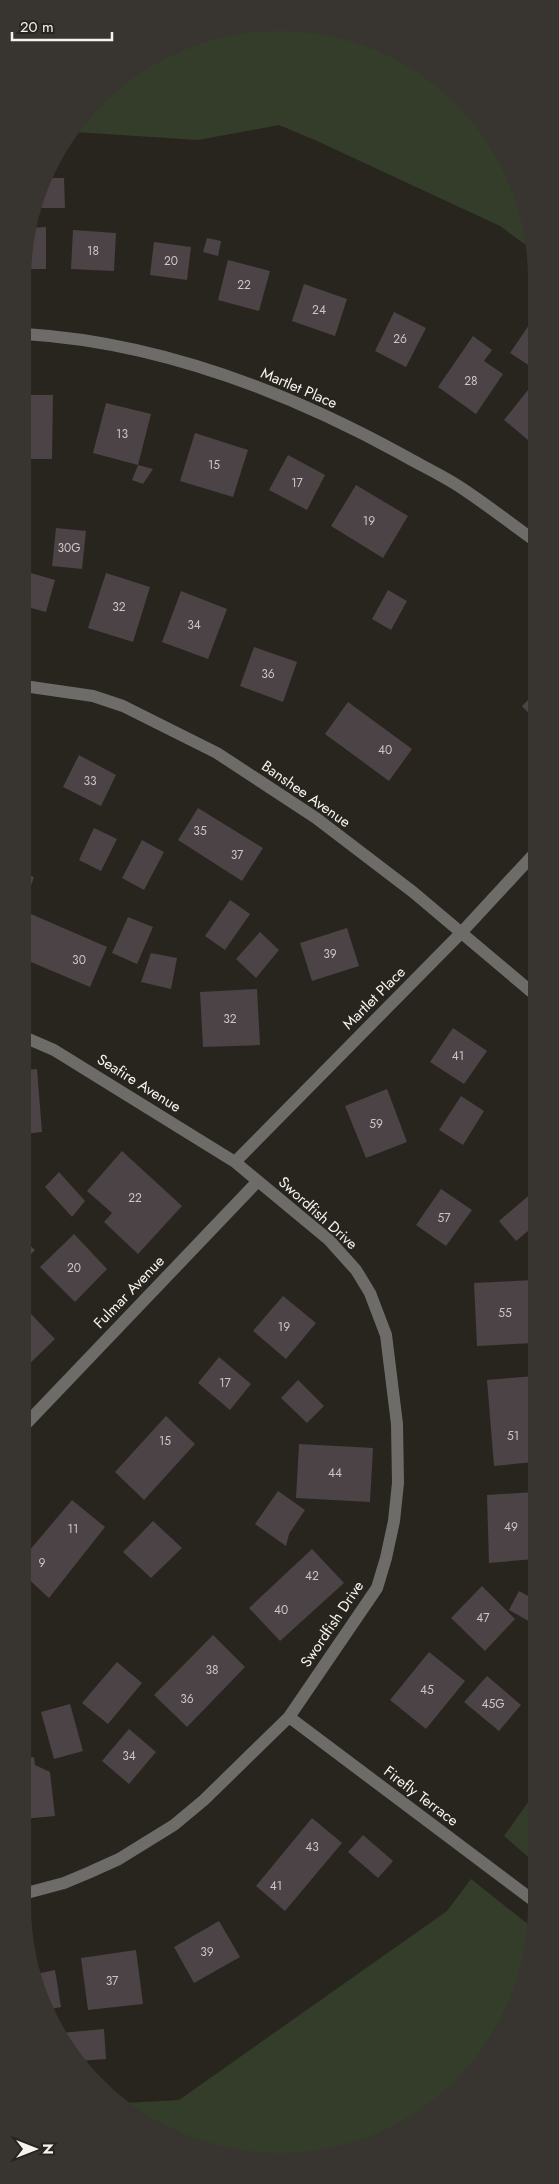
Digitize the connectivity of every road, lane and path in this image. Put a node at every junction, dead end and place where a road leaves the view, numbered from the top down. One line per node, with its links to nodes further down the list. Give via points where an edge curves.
1 (31, 334): 2 (street, Martlet Place, via 69,337 153,355 202,368 291,400 376,440 459,486)
2 (528, 536)
3 (31, 687): 5 (street, Banshee Avenue, via 93,696 123,706 216,753 316,818 413,892)
4 (528, 860): 5 (street, Martlet Place)
5 (460, 934): 6 (street, Banshee Avenue); 8 (street, Martlet Place)
6 (528, 989)
7 (31, 1040): 8 (street, Seafire Avenue, via 54,1050)
8 (235, 1162): 9 (street, Swordfish Drive)
9 (258, 1181): 10 (street, Fulmar Avenue); 11 (street, Swordfish Drive, via 343,1254 370,1293 388,1341 397,1424 398,1483 394,1521 377,1588)
10 (31, 1418)
11 (289, 1717): 12 (street, Swordfish Drive, via 174,1825 119,1859 56,1886); 13 (street, Firefly Terrace)
12 (31, 1892)
13 (528, 1896)

